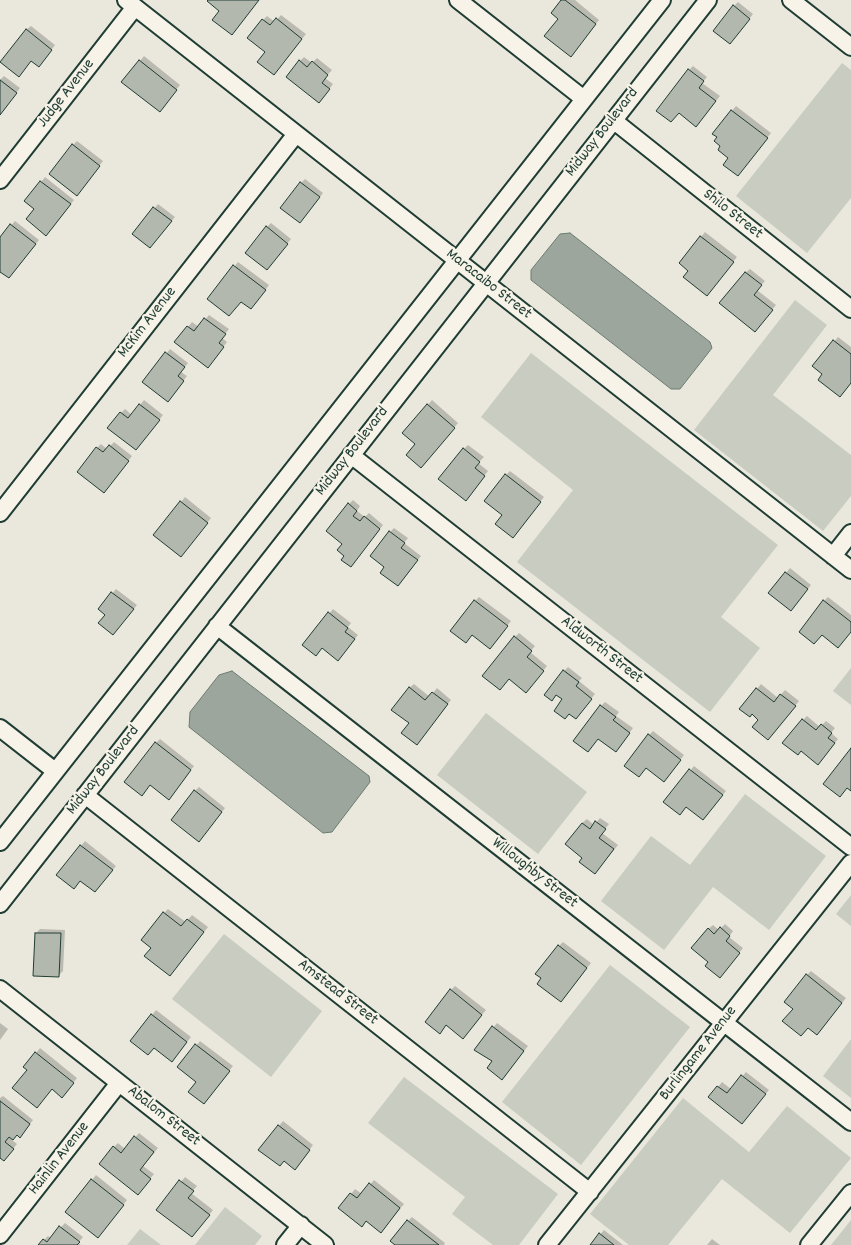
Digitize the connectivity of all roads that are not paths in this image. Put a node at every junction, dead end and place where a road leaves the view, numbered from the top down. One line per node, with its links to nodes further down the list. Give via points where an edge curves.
1 (458, 0): 7 (street)
2 (662, 0): 7 (street)
3 (708, 0): 8 (street, Midway Boulevard)
4 (791, 0): 6 (street)
5 (130, 4): 9 (street, Maracaibo Street); 10 (street, Judge Avenue)
6 (851, 47)
7 (584, 99): 11 (street)
8 (613, 120): 12 (street, Midway Boulevard); 13 (street, Shilo Street)
9 (296, 134): 11 (street, Maracaibo Street); 15 (street, McKim Avenue)
10 (0, 180)
11 (458, 261): 12 (street, Maracaibo Street); 21 (street)
12 (486, 283): 14 (street, Midway Boulevard); 17 (street, Maracaibo Street)
13 (851, 309)
14 (351, 455): 19 (street, Midway Boulevard); 24 (street, Aldworth Street)
15 (0, 513)
16 (851, 533): 17 (street)
17 (833, 556): 18 (street, Maracaibo Street)
18 (851, 570)
19 (217, 626): 22 (street, Midway Boulevard); 28 (street, Willoughby Street)
20 (0, 728): 21 (street)
21 (55, 771): 23 (street)
22 (85, 795): 26 (street, Midway Boulevard); 31 (street, Amstead Street)
23 (0, 842)
24 (851, 847)
25 (851, 863): 28 (street, Burlingame Avenue)
26 (0, 904)
27 (0, 989): 29 (street, Abalom Street)
28 (724, 1022): 30 (street, Willoughby Street); 31 (street, Burlingame Avenue)
29 (119, 1082): 33 (street, Abalom Street); 34 (street, Hainlin Avenue)
30 (851, 1122)
31 (590, 1192): 37 (street, Burlingame Avenue)
32 (851, 1193): 38 (street)
33 (300, 1226): 35 (street); 36 (street, Abalom Street)
34 (0, 1235)
35 (285, 1245)
36 (325, 1245)
37 (547, 1245)
38 (809, 1245)

